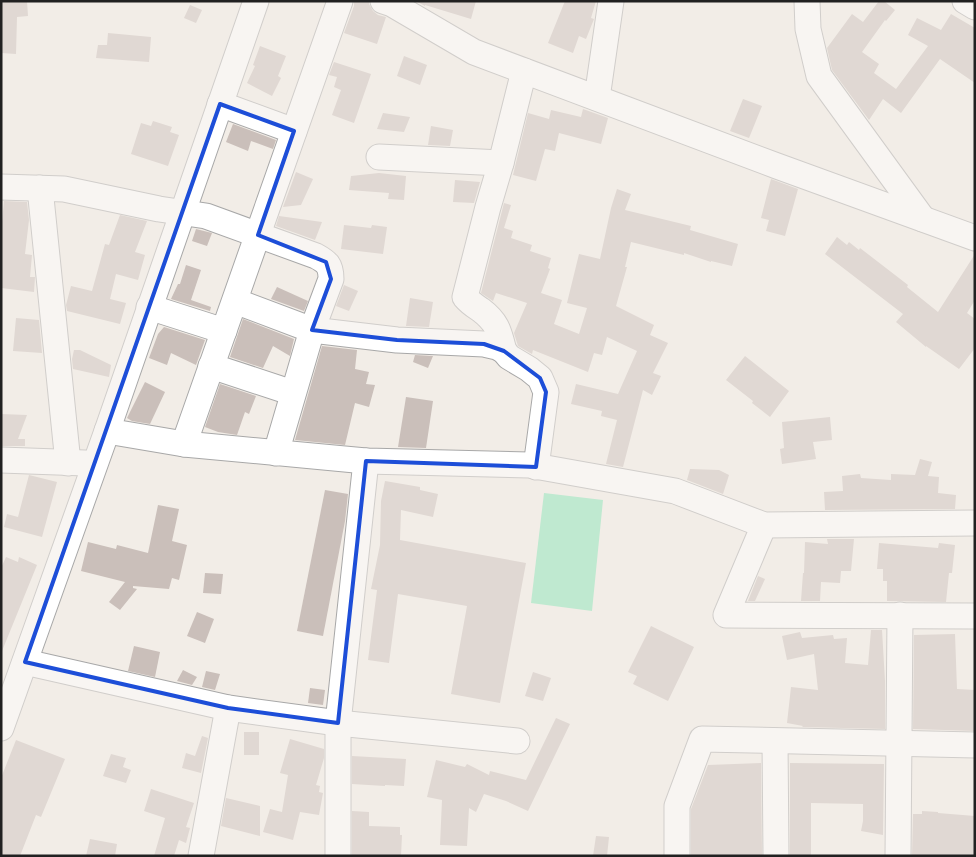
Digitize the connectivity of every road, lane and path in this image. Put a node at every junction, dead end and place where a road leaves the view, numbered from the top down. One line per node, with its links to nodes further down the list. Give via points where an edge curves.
1 (256, 1): 10 (street)
2 (340, 1): 11 (street)
3 (383, 1): 8 (street, via 474,52)
4 (611, 1): 9 (street)
5 (807, 1): 17 (street, via 808,29 819,76)
6 (965, 1): 7 (street)
7 (975, 7)
8 (524, 71): 9 (street); 13 (street)
9 (598, 98): 17 (street)
10 (220, 104): 11 (street); 16 (street)
11 (294, 131): 18 (street)
12 (378, 158): 13 (street)
13 (501, 163): 24 (street, via 466,297 469,303 490,317 498,329)
14 (1, 187): 15 (street)
15 (40, 188): 16 (street, via 64,189); 32 (street)
16 (182, 212): 18 (street, via 206,216); 21 (street)
17 (923, 219): 19 (street)
18 (258, 235): 20 (street); 22 (street, via 316,256 331,270 331,279)
19 (975, 238)
20 (234, 301): 22 (street); 23 (street)
21 (149, 307): 23 (street); 27 (street)
22 (312, 330): 24 (street, via 398,340 484,344); 26 (street)
23 (224, 331): 25 (street)
24 (504, 352): 34 (street, via 540,378 546,392)
25 (211, 366): 26 (street); 28 (street)
26 (293, 393): 29 (street)
27 (107, 432): 28 (street); 33 (street)
28 (184, 444): 29 (street)
29 (276, 453): 31 (street)
30 (1, 460): 32 (street)
31 (366, 461): 34 (street); 41 (street)
32 (68, 463): 33 (street)
33 (95, 464): 39 (street)
34 (536, 467): 36 (street, via 675,491)
35 (975, 523): 36 (street)
36 (764, 526): 37 (street, via 726,615)
37 (900, 616): 38 (street); 45 (street)
38 (975, 616)
39 (25, 662): 40 (street); 42 (street)
40 (228, 708): 41 (street); 47 (street)
41 (338, 723): 43 (street); 48 (street)
42 (1, 728)
43 (517, 741)
44 (775, 741): 45 (street); 49 (street, via 702,739 677,806); 50 (street)
45 (899, 743): 46 (street); 51 (street)
46 (975, 745)
47 (201, 856)
48 (338, 856)
49 (677, 856)
50 (776, 856)
51 (898, 856)

